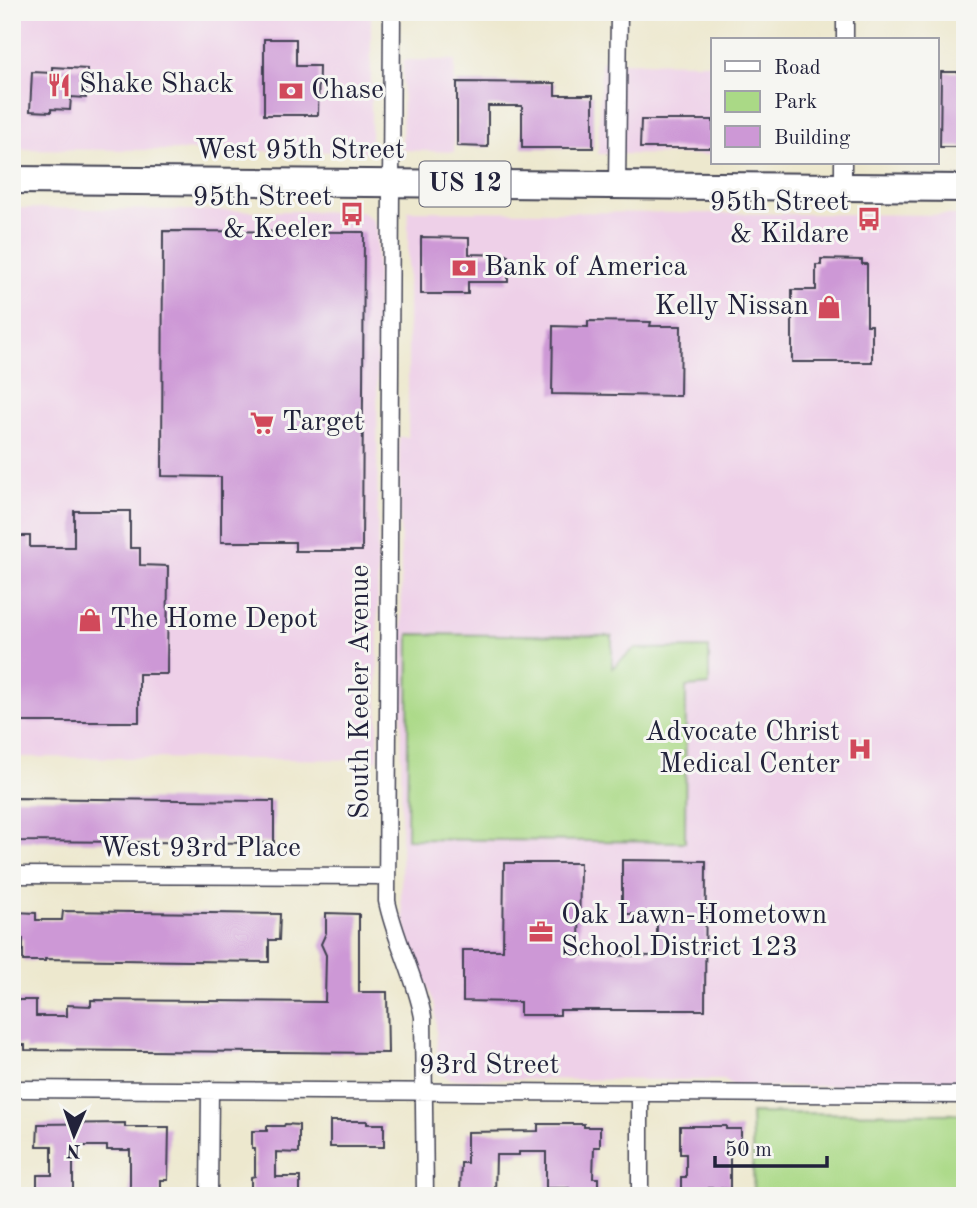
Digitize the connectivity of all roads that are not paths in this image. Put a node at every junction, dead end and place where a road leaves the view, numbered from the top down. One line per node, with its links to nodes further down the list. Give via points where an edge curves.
1 (392, 12): 7 (street, South Keeler Avenue)
2 (619, 12): 8 (street)
3 (845, 12): 4 (street)
4 (845, 38)
5 (843, 175): 8 (main road, West 95th Street / US 12); 9 (main road, West 95th Street / US 12)
6 (12, 180): 7 (main road, West 95th Street / US 12)
7 (390, 183): 8 (main road, West 95th Street / US 12); 11 (street, South Keeler Avenue)
8 (617, 185)
9 (965, 188)
10 (12, 875): 11 (street, West 93rd Place)
11 (387, 876): 14 (street, South Keeler Avenue, via 390,918 424,1017)
12 (12, 1089): 13 (street, 93rd Street)
13 (210, 1090): 14 (street, 93rd Street); 17 (street)
14 (425, 1092): 15 (street, 93rd Street); 18 (street, South Keeler Avenue)
15 (640, 1093): 16 (street, 93rd Street); 19 (street)
16 (965, 1096)
17 (209, 1196)
18 (425, 1196)
19 (640, 1196)

